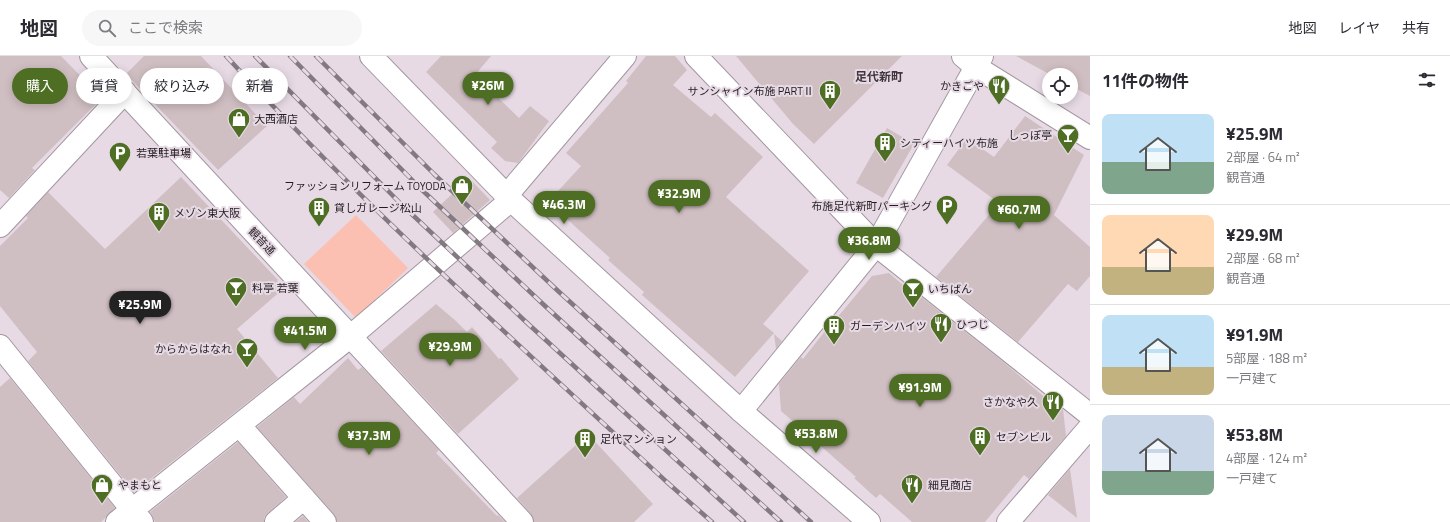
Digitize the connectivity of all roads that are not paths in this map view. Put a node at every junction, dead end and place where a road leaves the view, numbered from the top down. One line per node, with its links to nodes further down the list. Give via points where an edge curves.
1 (91, 56): 6 (street, 観音通)
2 (370, 56): 10 (street)
3 (625, 56): 10 (street)
4 (696, 56): 12 (street)
5 (974, 60): 9 (street); 12 (street)
6 (102, 68)
7 (132, 100): 13 (street, 観音通)
8 (114, 104): 11 (street)
9 (1087, 131)
10 (509, 198): 13 (street); 15 (street)
11 (0, 226)
12 (876, 245): 15 (street); 16 (street)
13 (351, 336): 17 (street); 23 (street, 観音通)
14 (0, 346): 20 (street)
15 (741, 411): 24 (street)
16 (1090, 415)
17 (239, 425): 19 (street); 20 (street)
18 (1090, 427): 25 (street)
19 (304, 498): 21 (street); 22 (street)
20 (130, 518)
21 (276, 522)
22 (325, 522)
23 (522, 522)
24 (869, 522)
25 (1008, 522)

